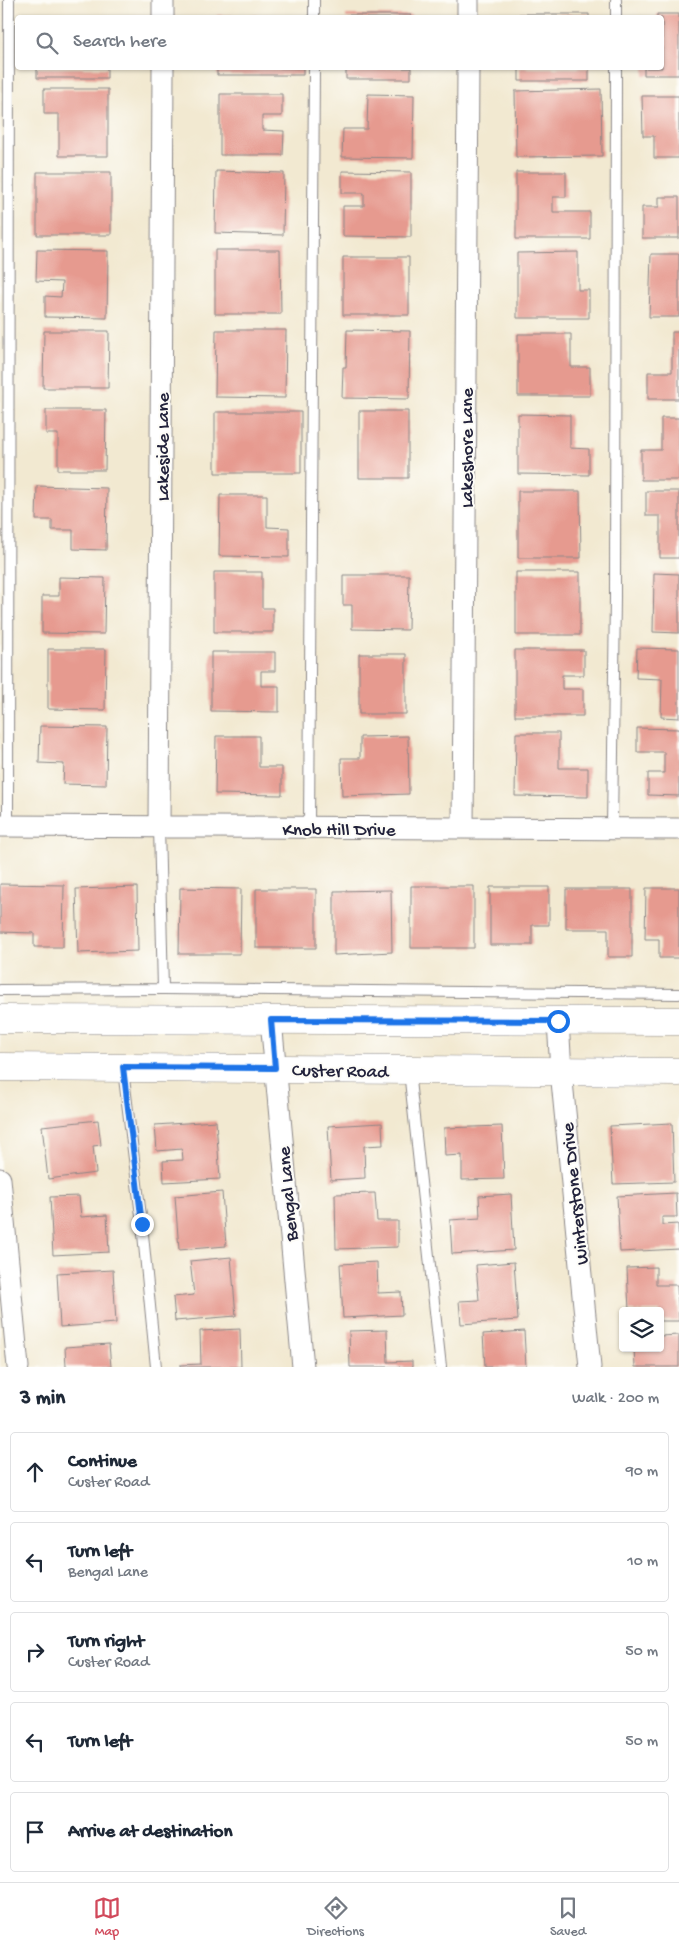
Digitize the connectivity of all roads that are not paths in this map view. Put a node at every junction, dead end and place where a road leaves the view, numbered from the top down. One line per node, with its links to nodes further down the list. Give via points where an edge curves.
1 (9, 0): 14 (lane)
2 (163, 0): 6 (street)
3 (314, 0): 7 (lane)
4 (468, 0): 8 (street)
5 (616, 0): 9 (lane)
6 (163, 15)
7 (314, 15)
8 (468, 15)
9 (616, 15)
10 (163, 70): 15 (street, Lakeside Lane)
11 (314, 70): 16 (lane)
12 (468, 70): 17 (street, Lakeshore Lane)
13 (616, 70): 18 (lane)
14 (4, 826): 15 (street, Knob Hill Drive)
15 (159, 827): 16 (street, Knob Hill Drive); 20 (lane)
16 (309, 828): 17 (street, Knob Hill Drive)
17 (463, 828): 18 (street, Knob Hill Drive)
18 (612, 828): 19 (street, Knob Hill Drive)
19 (679, 829)
20 (163, 989): 21 (lane); 22 (lane)
21 (0, 990)
22 (679, 994)
23 (0, 1019): 24 (main road)
24 (271, 1020): 25 (main road); 29 (street, Bengal Lane)
25 (558, 1021): 26 (main road); 31 (street, Winterstone Drive)
26 (679, 1021)
27 (0, 1067): 28 (main road, Custer Road)
28 (123, 1067): 29 (main road, Custer Road); 35 (lane)
29 (275, 1068): 30 (main road, Custer Road); 36 (street, Bengal Lane)
30 (409, 1070): 31 (main road, Custer Road); 37 (lane)
31 (560, 1072): 32 (main road, Custer Road); 38 (street, Winterstone Drive)
32 (679, 1072)
33 (0, 1179): 34 (street)
34 (18, 1367)
35 (156, 1367)
36 (303, 1367)
37 (441, 1367)
38 (590, 1367)

